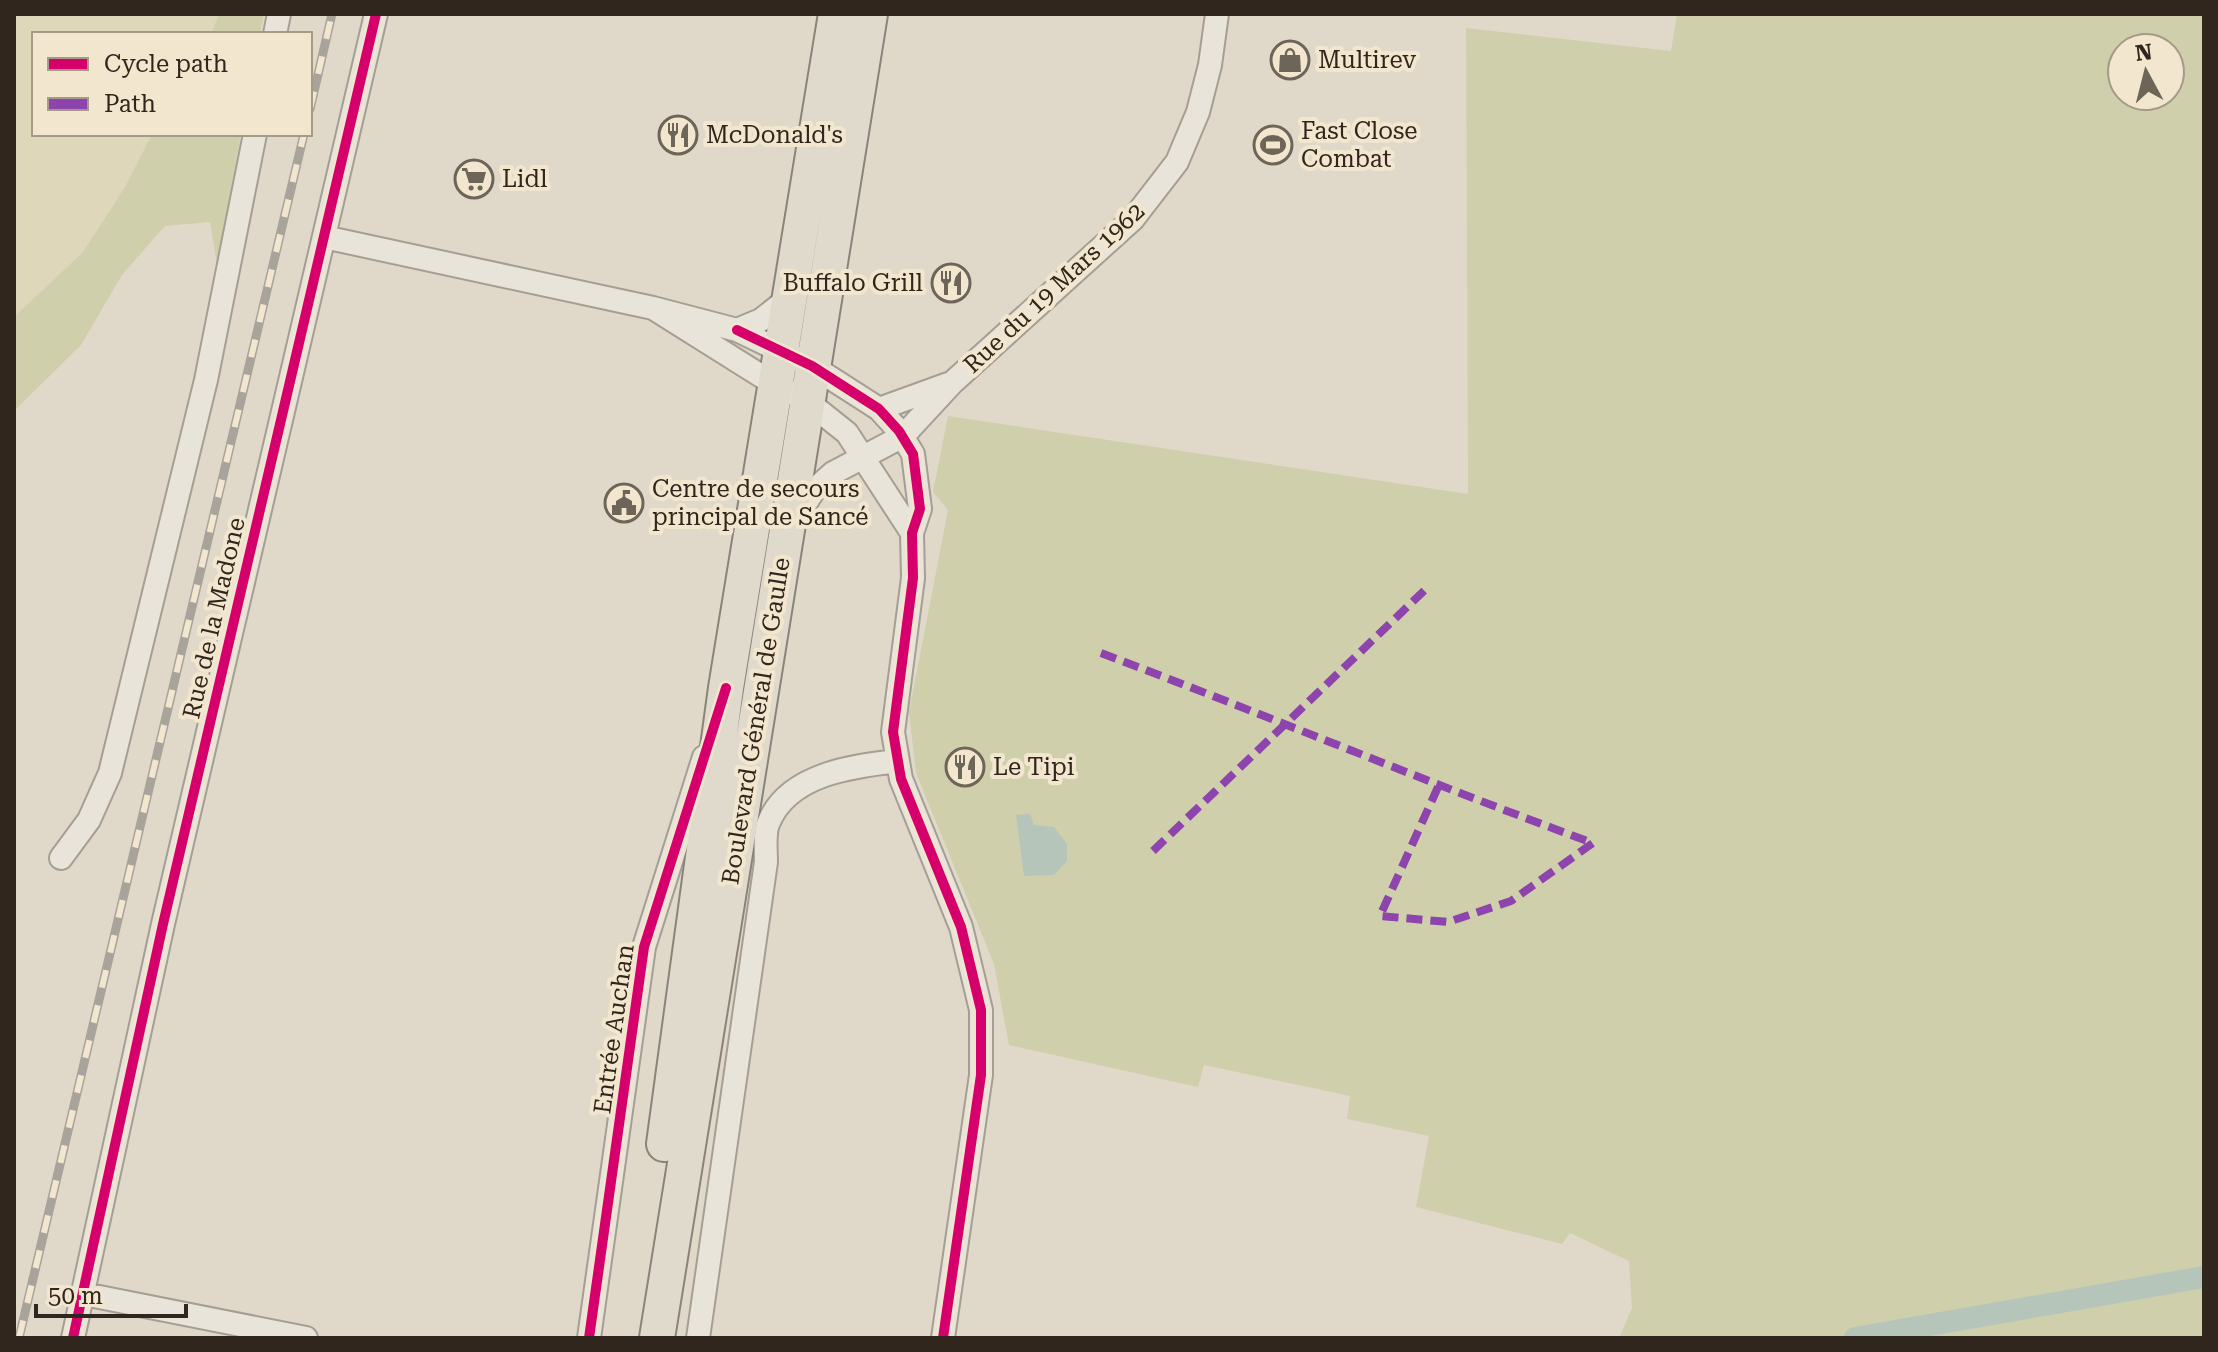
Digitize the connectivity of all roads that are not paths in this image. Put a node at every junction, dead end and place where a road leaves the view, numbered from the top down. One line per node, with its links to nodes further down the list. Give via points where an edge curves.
1 (376, 14): 6 (street, Rue de la Madone)
2 (836, 14): 7 (main road, Boulevard Général de Gaulle)
3 (870, 14): 11 (main road, Boulevard Général de Gaulle)
4 (1217, 14): 12 (street, Rue du 19 Mars 1962, via 1207,77 1177,162 1133,219)
5 (255, 136): 22 (street, via 206,380 110,773 89,820)
6 (324, 237): 8 (street); 24 (street, Rue de la Madone, via 166,909)
7 (790, 297): 9 (street, via 761,320); 10 (main road, Boulevard Général de Gaulle)
8 (653, 308): 9 (street); 13 (street)
9 (737, 330): 10 (street)
10 (780, 351): 11 (street); 13 (main road, Boulevard Général de Gaulle)
11 (812, 366): 14 (main road, Boulevard Général de Gaulle); 15 (street)
12 (953, 382): 15 (street, Rue du 19 Mars 1962); 16 (street, Rue du 19 Mars 1962)
13 (774, 384): 14 (street); 20 (main road, Boulevard Général de Gaulle)
14 (807, 401): 17 (street); 19 (main road, Boulevard Général de Gaulle)
15 (879, 409): 16 (street); 17 (street)
16 (903, 436): 17 (street, Rue du 19 Mars 1962); 18 (street, via 913,454 920,509)
17 (865, 455): 18 (street); 19 (street, Rue du 19 Mars 1962, via 814,490)
18 (912, 533): 21 (street, via 913,578 893,732)
19 (785, 536): 23 (main road, Boulevard Général de Gaulle)
20 (726, 688): 23 (main road, Boulevard Général de Gaulle); 28 (street, Entrée Auchan, via 644,947)
21 (898, 761): 25 (street, via 961,927 981,1010 981,1075); 31 (street, via 841,768 801,787 782,801 767,826)
22 (61, 858)
23 (654, 1283): 29 (main road); 30 (main road)
24 (84, 1294): 26 (street, Rue de la Madone); 27 (street)
25 (943, 1337)
26 (73, 1338)
27 (306, 1338)
28 (589, 1338)
29 (634, 1338)
30 (657, 1338)
31 (698, 1338)

